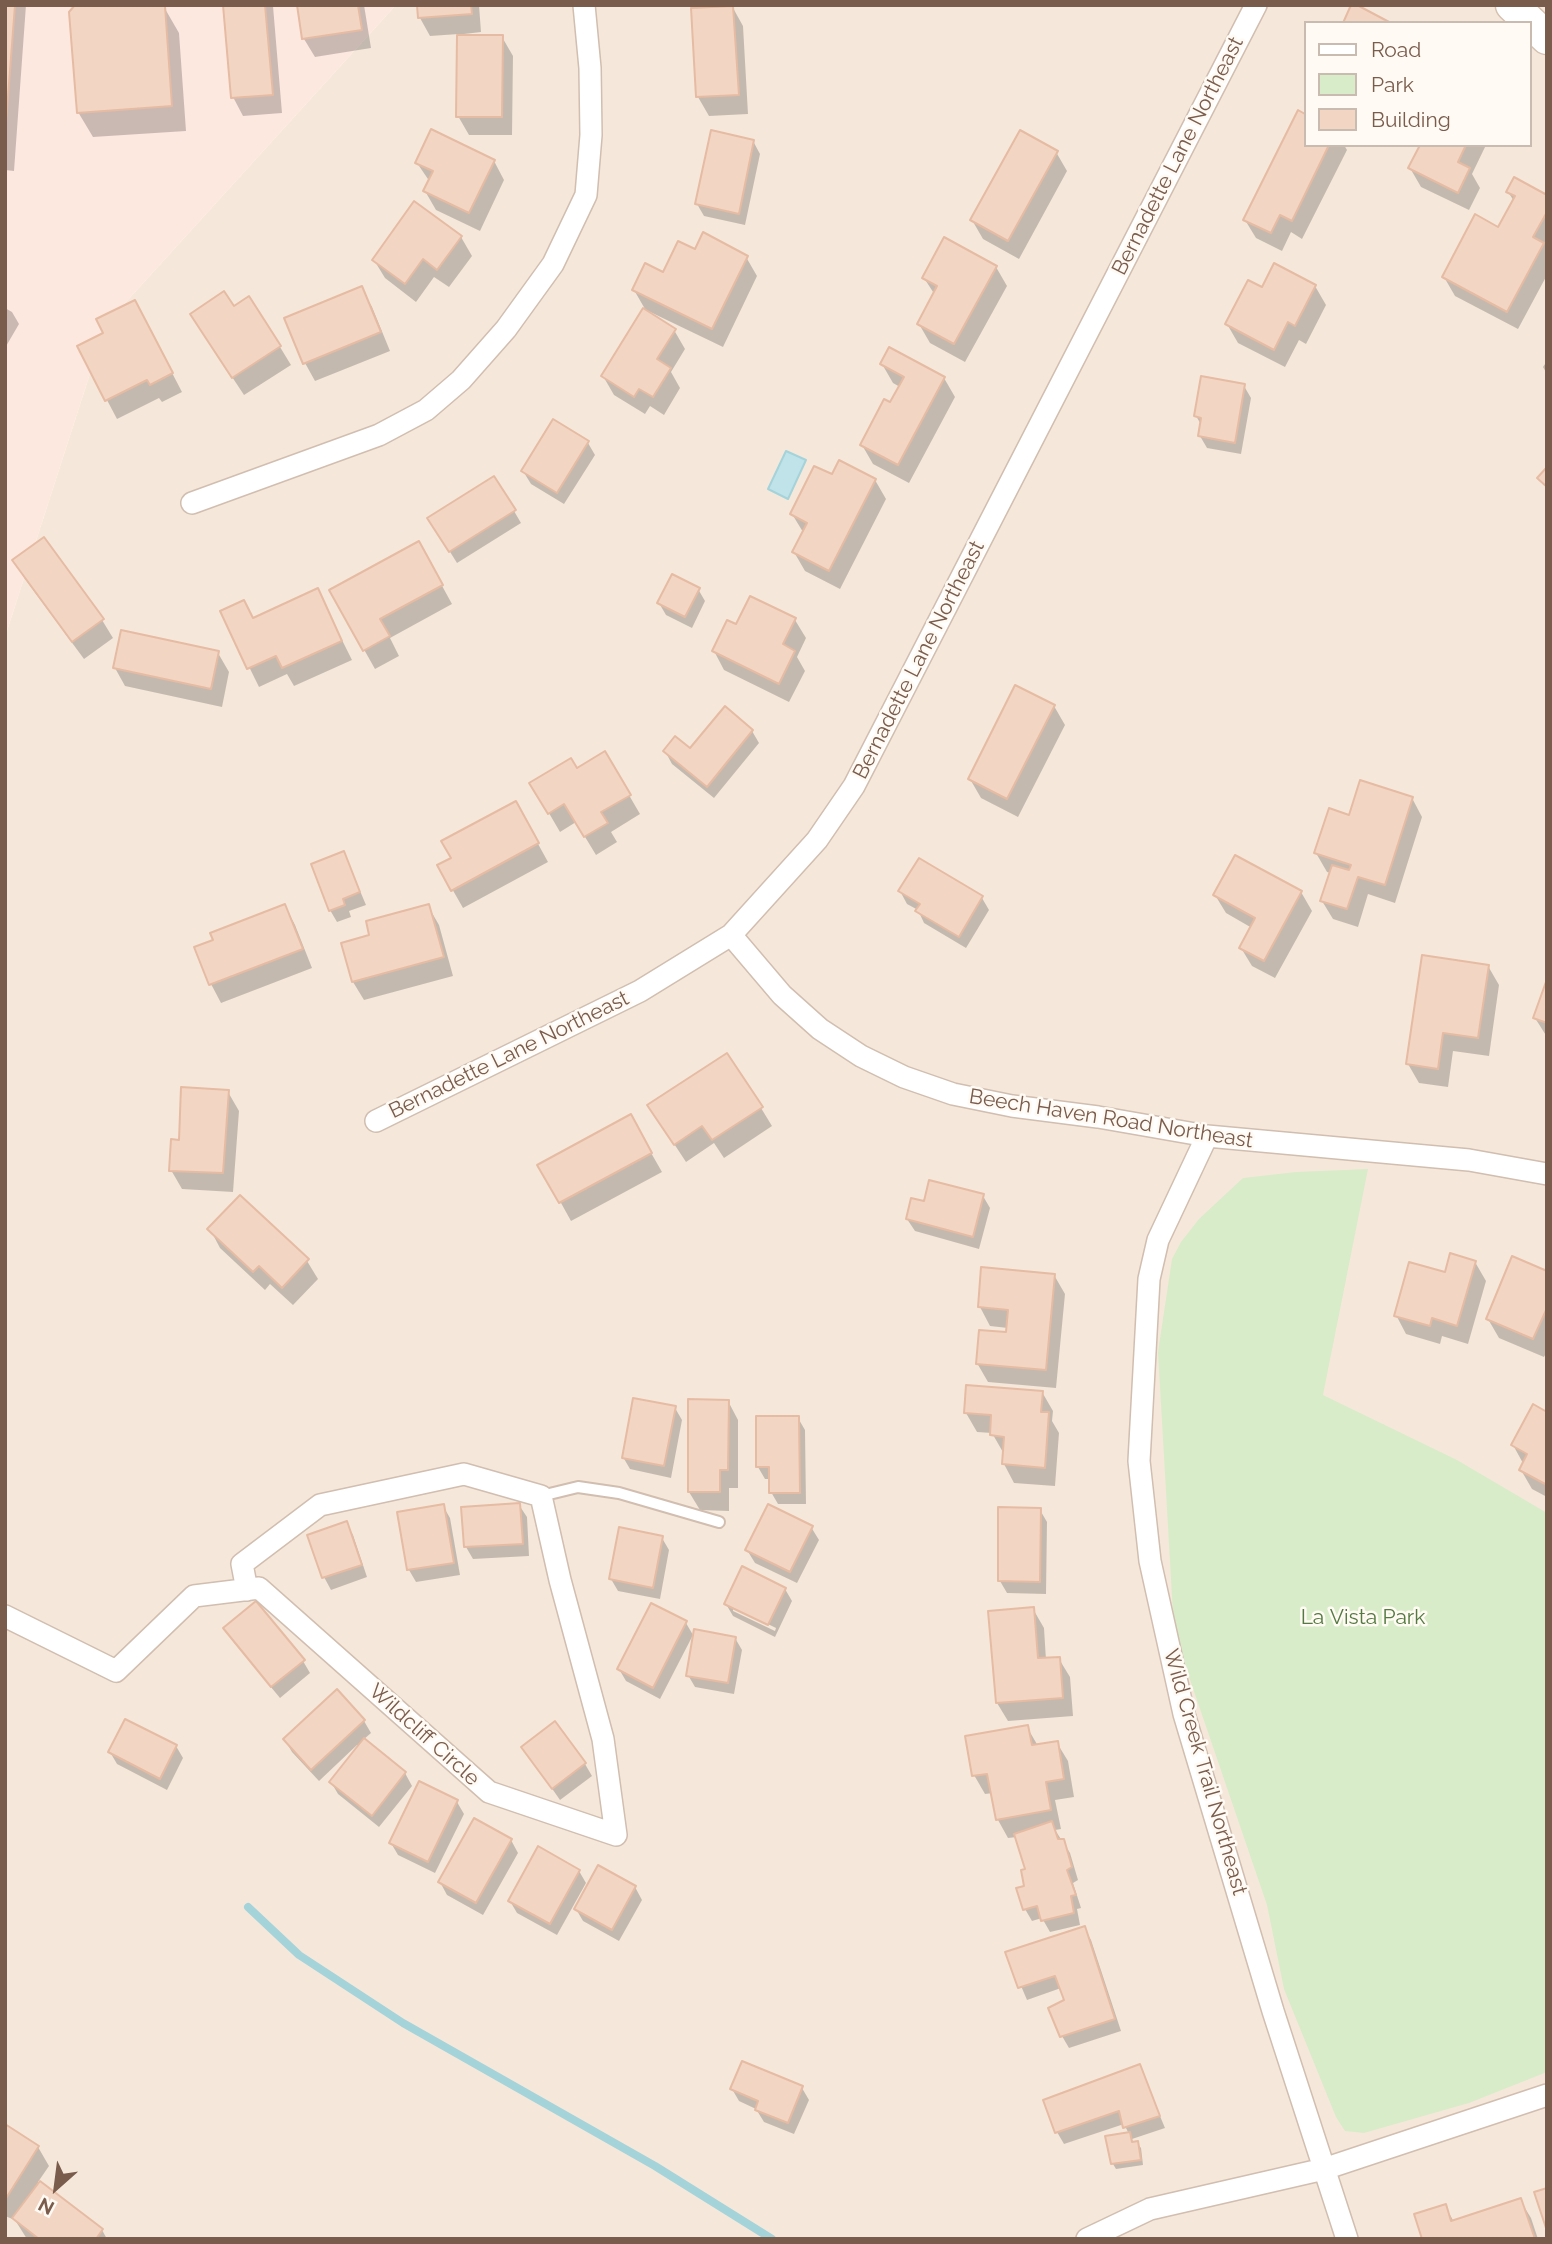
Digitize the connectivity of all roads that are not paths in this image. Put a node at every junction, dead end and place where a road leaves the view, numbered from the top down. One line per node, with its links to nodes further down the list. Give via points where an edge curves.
1 (584, 5): 7 (street, via 591,135 586,195 554,264 506,329 461,380 426,410 379,435)
2 (1256, 5): 8 (street, Bernadette Lane Northeast, via 854,786 817,840)
3 (1512, 5): 4 (main road)
4 (1529, 21)
5 (1531, 23): 6 (main road)
6 (1547, 38)
7 (192, 503)
8 (731, 934): 9 (street, Bernadette Lane Northeast, via 640,991); 10 (street, Beech Haven Road Northeast, via 782,995 820,1029 904,1077 1012,1107)
9 (376, 1121)
10 (1207, 1136): 11 (street, Beech Haven Road Northeast, via 1469,1160); 17 (street, Wild Creek Trail Northeast, via 1158,1240 1149,1279 1139,1461 1150,1562 1184,1713)
11 (1547, 1174)
12 (541, 1496): 13 (lane, via 578,1486 606,1490); 14 (street, via 464,1474 320,1505 242,1564); 14 (street, Wildcliff Circle, via 603,1739 616,1835 489,1792 258,1588)
13 (719, 1522)
14 (247, 1590): 15 (street, via 194,1597 116,1671)
15 (5, 1616)
16 (1547, 2095): 17 (street)
17 (1324, 2169): 18 (street, via 1150,2209); 19 (street, Wild Creek Trail Northeast)
18 (1087, 2239)
19 (1348, 2239)

